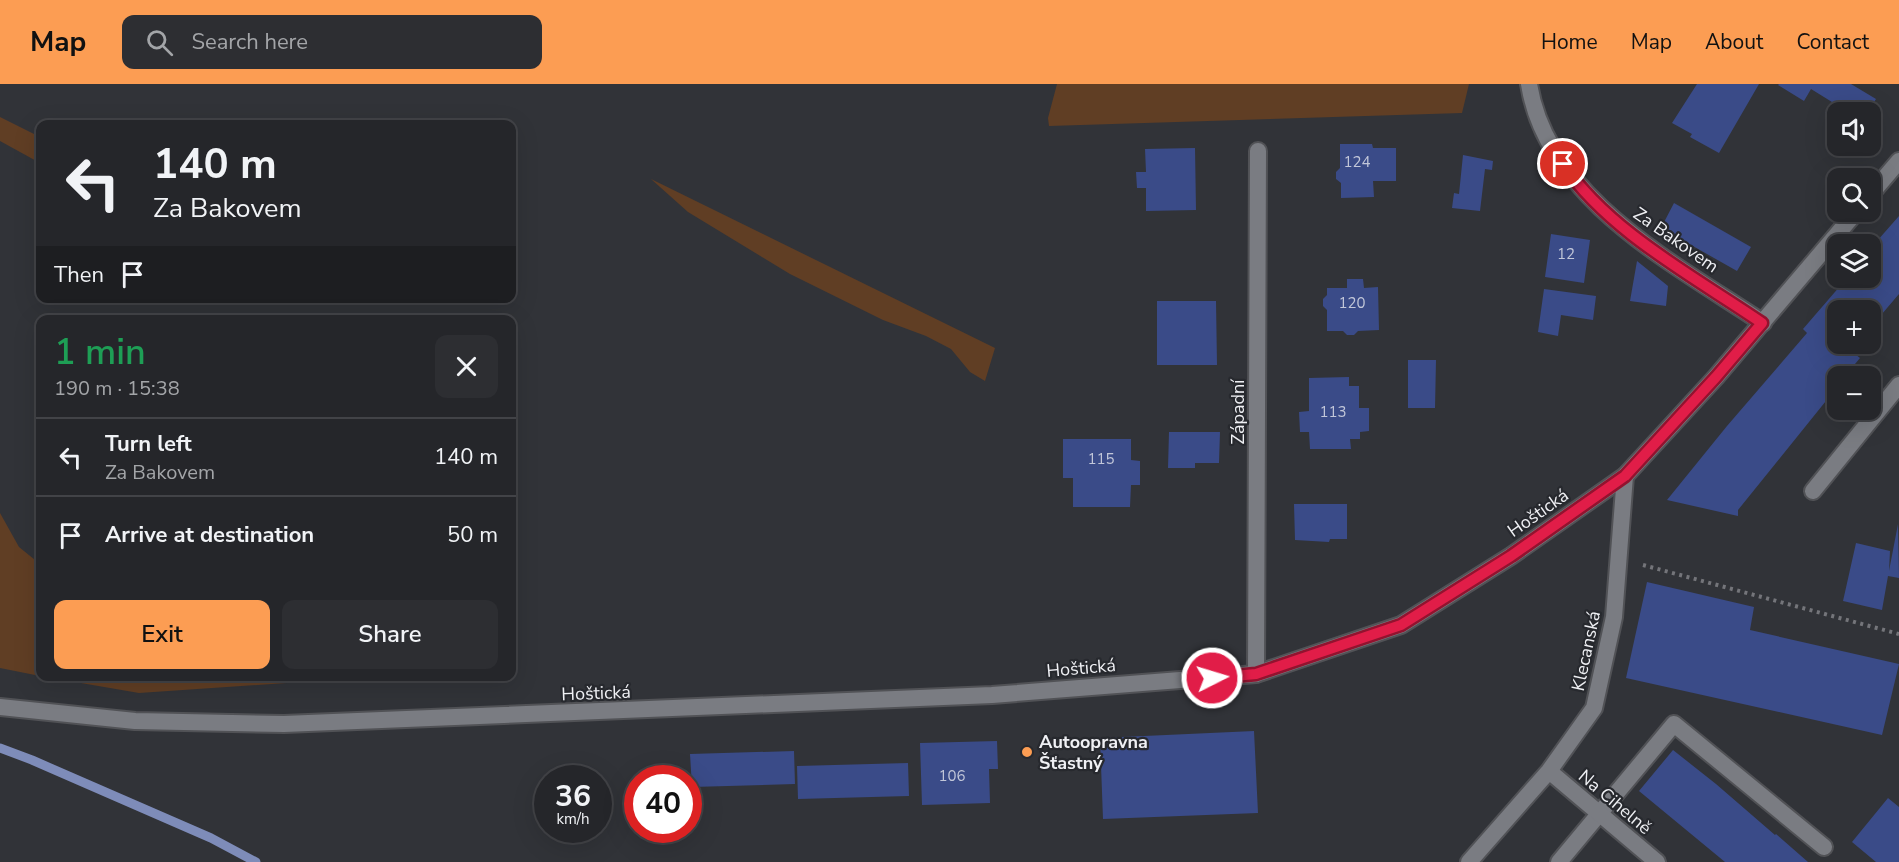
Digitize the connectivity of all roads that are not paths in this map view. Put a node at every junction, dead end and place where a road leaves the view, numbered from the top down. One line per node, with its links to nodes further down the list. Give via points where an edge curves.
1 (1529, 84): 6 (street, Za Bakovem, via 1545,136 1573,177 1625,230)
2 (1258, 151): 10 (street, Západní)
3 (1899, 161): 4 (street)
4 (1881, 182)
5 (1848, 222): 6 (street, Hoštická)
6 (1762, 323): 8 (street, Hoštická)
7 (1899, 385): 9 (street)
8 (1625, 476): 10 (street, Hoštická, via 1511,556 1401,625); 12 (street, Klecanská, via 1614,617 1594,708)
9 (1812, 491)
10 (1256, 674): 11 (street, Hoštická, via 993,695 284,724 135,722)
11 (0, 707)
12 (1549, 771): 13 (street, Na Cihelně); 15 (street, Klecanská)
13 (1599, 814): 14 (street, via 1674,724); 16 (street); 17 (street, Na Cihelně)
14 (1824, 847)
15 (1469, 862)
16 (1559, 862)
17 (1657, 862)

